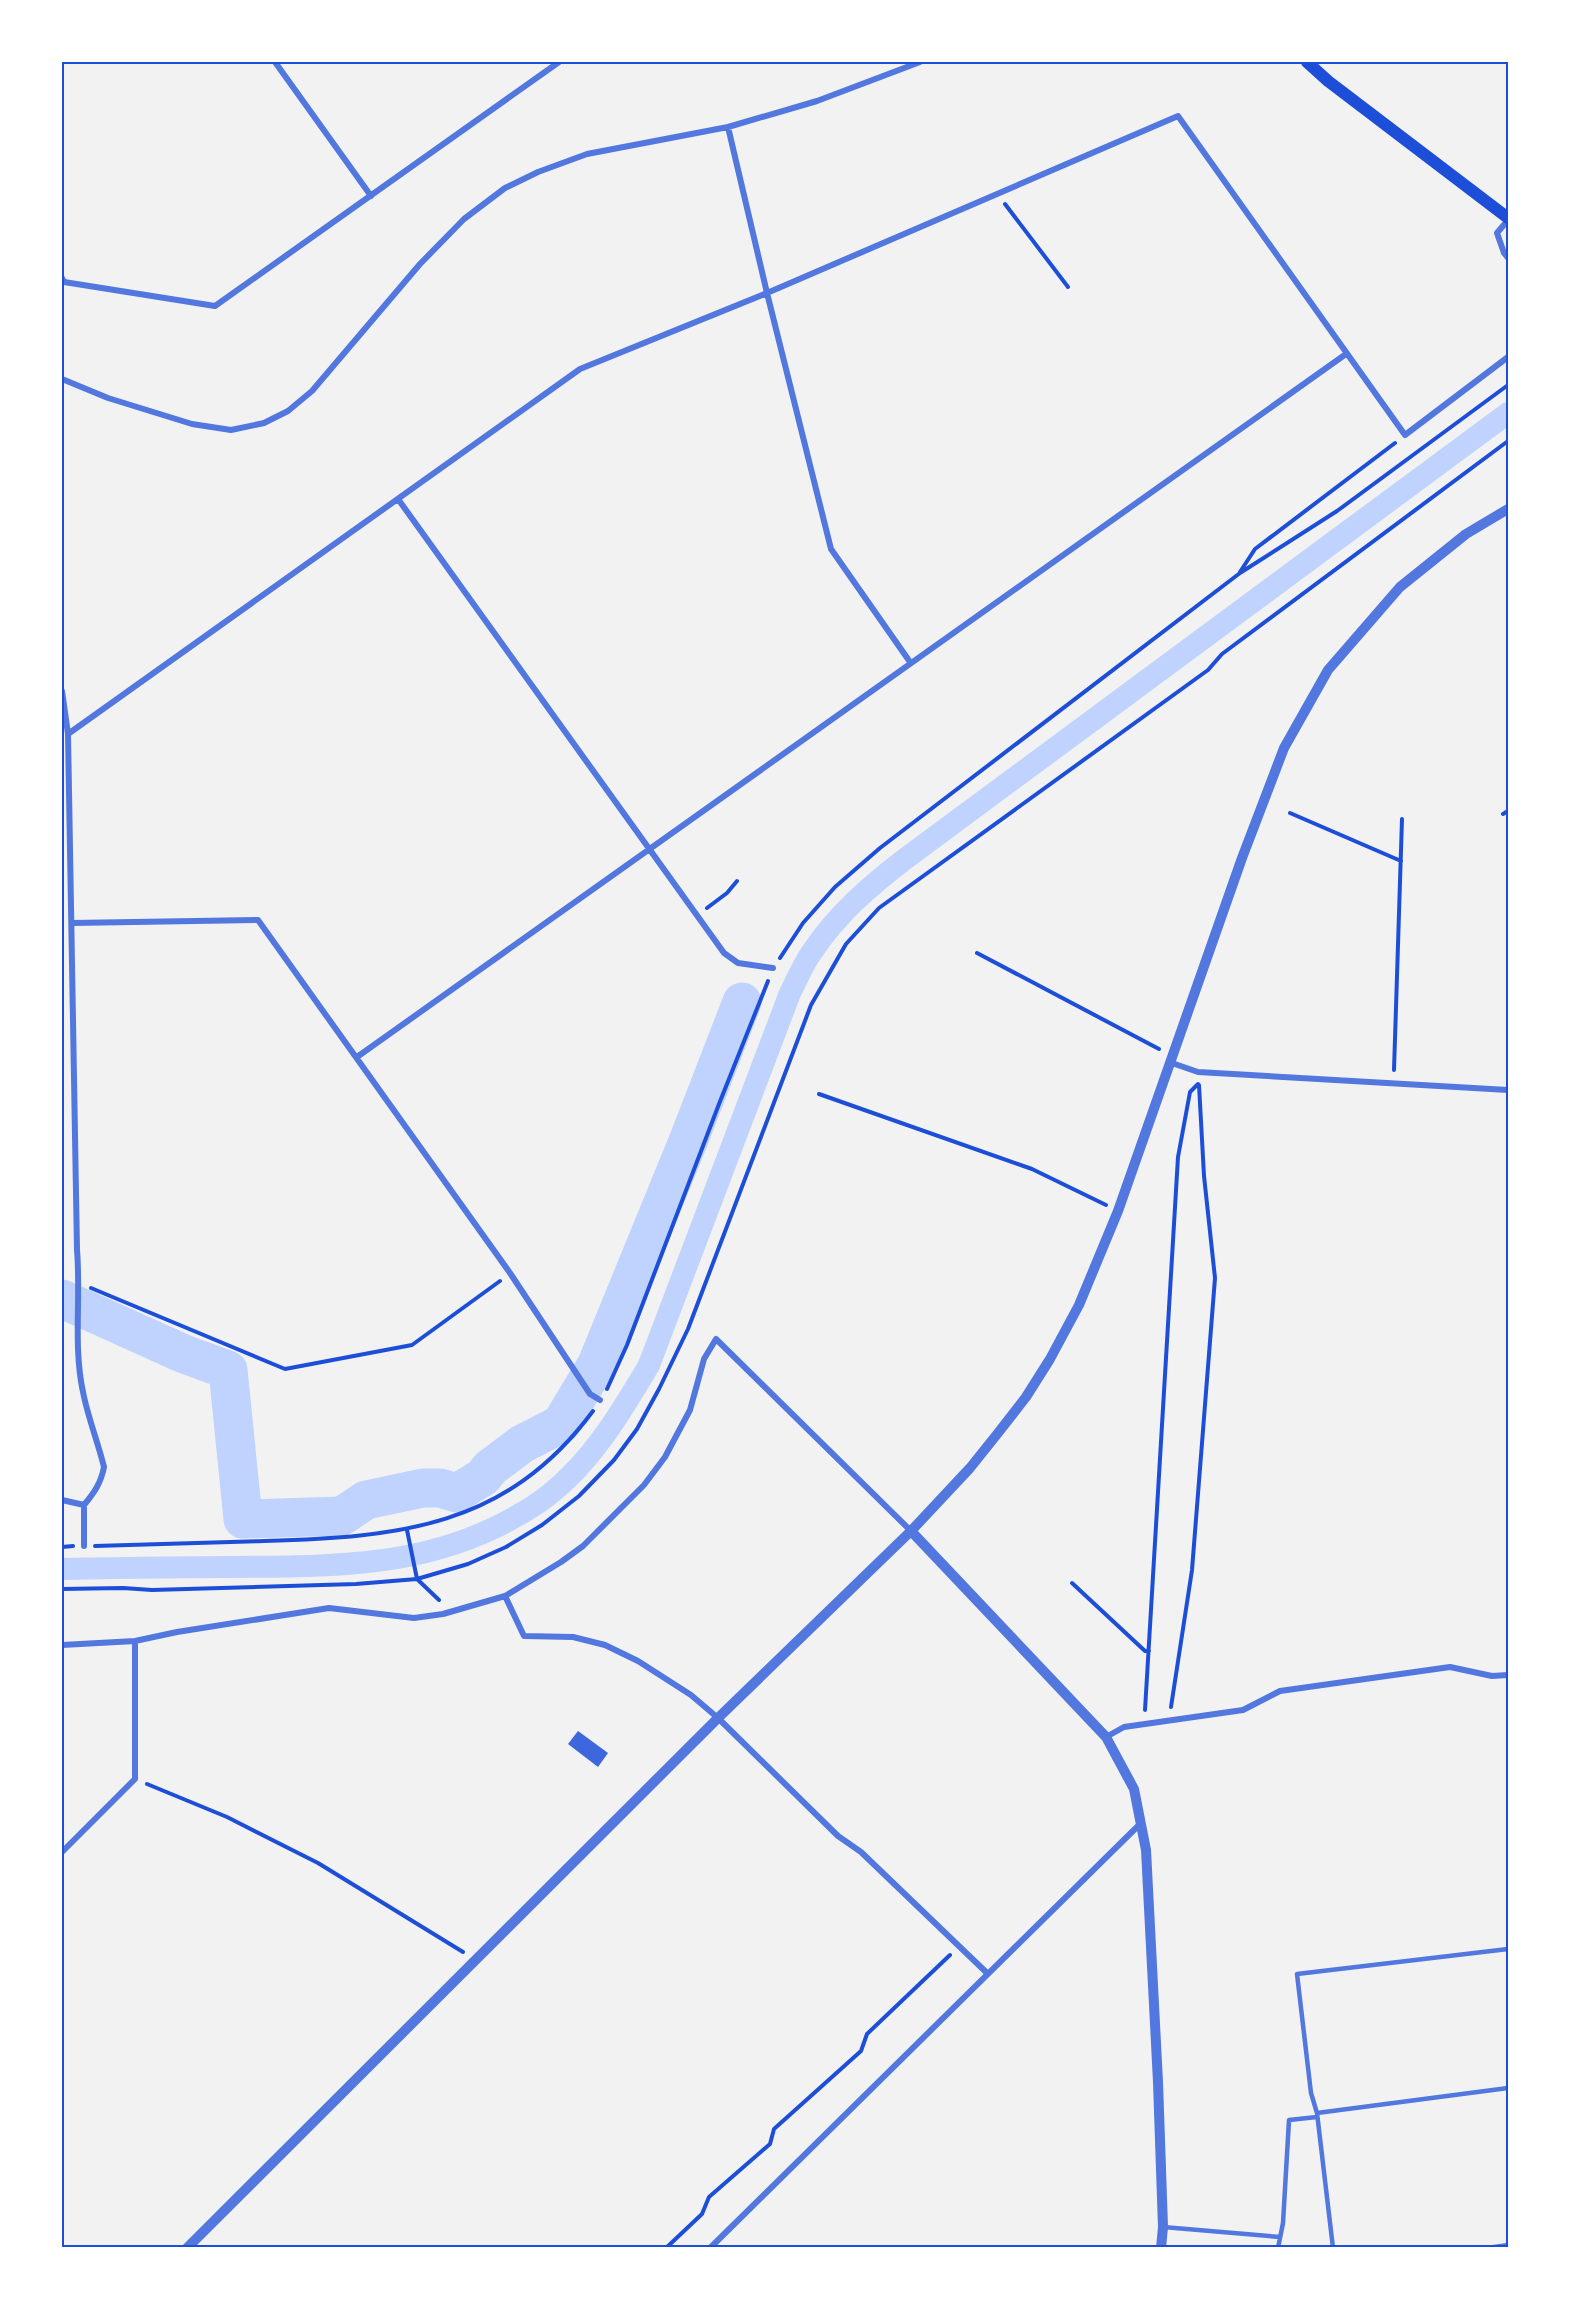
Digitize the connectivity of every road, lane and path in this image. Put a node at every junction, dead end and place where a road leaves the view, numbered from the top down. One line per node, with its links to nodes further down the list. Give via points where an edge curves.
1 (275, 62): 7 (street)
2 (560, 62): 7 (street)
3 (920, 62): 5 (street, via 817,101)
4 (1307, 62): 8 (main road)
5 (728, 127): 12 (street); 15 (street, via 587,154 505,188 464,219 420,264 312,391 288,411 264,423 231,430 192,424)
6 (1000, 192): 11 (path, via 1006,207); 12 (street); 13 (street, via 1178,116)
7 (371, 196): 10 (street, via 215,306 64,282)
8 (1509, 219): 9 (street, via 1497,233)
9 (1509, 258)
10 (62, 278)
11 (1068, 287)
12 (767, 292): 19 (street, via 580,369); 22 (street, via 831,549)
13 (1346, 354): 17 (street); 22 (street)
14 (1509, 357): 17 (street)
15 (62, 379)
16 (1509, 385): 21 (path, via 1337,511)
17 (1405, 435): 21 (path, via 1255,549)
18 (1509, 441): 51 (path, via 1222,654 1208,670 879,908 846,944 811,1005 688,1329 637,1429 579,1496 542,1525 468,1564)
19 (398, 499): 24 (street); 29 (street)
20 (1509, 509): 37 (street, via 1466,534 1400,587 1328,670 1284,748)
21 (1240, 573): 35 (path, via 880,848 835,887 803,923)
22 (910, 662): 29 (street)
23 (62, 692): 24 (street)
24 (68, 734): 33 (street)
25 (1509, 811): 27 (path)
26 (1290, 813): 30 (path)
27 (1503, 814)
28 (1402, 819): 30 (path)
29 (652, 850): 32 (street); 36 (street)
30 (1401, 861): 38 (path)
31 (737, 880): 32 (path)
32 (698, 915): 35 (street, via 724,953 738,963)
33 (72, 923): 36 (street, via 258,920); 43 (street)
34 (976, 953): 37 (path)
35 (773, 968): 44 (path, via 627,1345)
36 (357, 1057): 42 (street)
37 (1171, 1058): 38 (street, via 1198,1072); 41 (street)
38 (1393, 1083): 39 (street)
39 (1509, 1090)
40 (819, 1094): 41 (path, via 1032,1169)
41 (1118, 1211): 48 (street, via 1079,1305 1026,1397 970,1468)
42 (510, 1273): 43 (path, via 412,1345 285,1368); 44 (street, via 590,1394)
43 (79, 1283): 46 (street, via 77,1335 82,1391 104,1467 99,1485)
44 (600, 1400): 47 (path, via 549,1459 522,1481 457,1516)
45 (62, 1500): 46 (street)
46 (84, 1505): 49 (street)
47 (407, 1530): 49 (path, via 337,1539); 51 (path)
48 (911, 1531): 54 (street, via 717,1340 704,1359 690,1410 665,1457 644,1485 583,1546); 60 (street); 63 (street)
49 (84, 1546): 50 (path)
50 (62, 1547)
51 (417, 1579): 53 (path, via 152,1590); 55 (path, via 440,1601)
52 (1072, 1582): 58 (path)
53 (62, 1589)
54 (505, 1596): 55 (street); 60 (street, via 524,1636 573,1636 605,1645 691,1695)
55 (443, 1614): 56 (street, via 414,1618 330,1608)
56 (135, 1641): 57 (street); 64 (street)
57 (62, 1646)
58 (1149, 1651): 61 (path, via 1178,1157 1190,1092 1198,1083 1215,1278 1192,1570 1170,1703); 62 (path)
59 (1509, 1674): 61 (street, via 1492,1676 1450,1667 1280,1691 1243,1710)
60 (718, 1718): 67 (street); 69 (street)
61 (1171, 1720): 62 (street)
62 (1146, 1724): 63 (street, via 1124,1727)
63 (1106, 1737): 65 (street, via 1134,1789)
64 (135, 1779): 66 (street); 69 (path, via 227,1817 318,1863)
65 (1140, 1824): 70 (street); 73 (street, via 1148,1878)
66 (62, 1852)
67 (959, 1947): 70 (street); 77 (path, via 867,2034 861,2051 774,2129 770,2144 709,2197 702,2214)
68 (1509, 1949): 72 (lane, via 1297,1974)
69 (474, 1961): 76 (street)
70 (987, 1973): 78 (street)
71 (1509, 2088): 72 (lane)
72 (1317, 2115): 74 (lane, via 1289,2120); 81 (lane)
73 (1162, 2227): 74 (lane); 79 (street)
74 (1280, 2237): 80 (lane)
75 (1509, 2245): 82 (lane)
76 (187, 2247)
77 (666, 2247)
78 (710, 2247)
79 (1161, 2247)
80 (1278, 2247)
81 (1333, 2247)
82 (1487, 2247)

